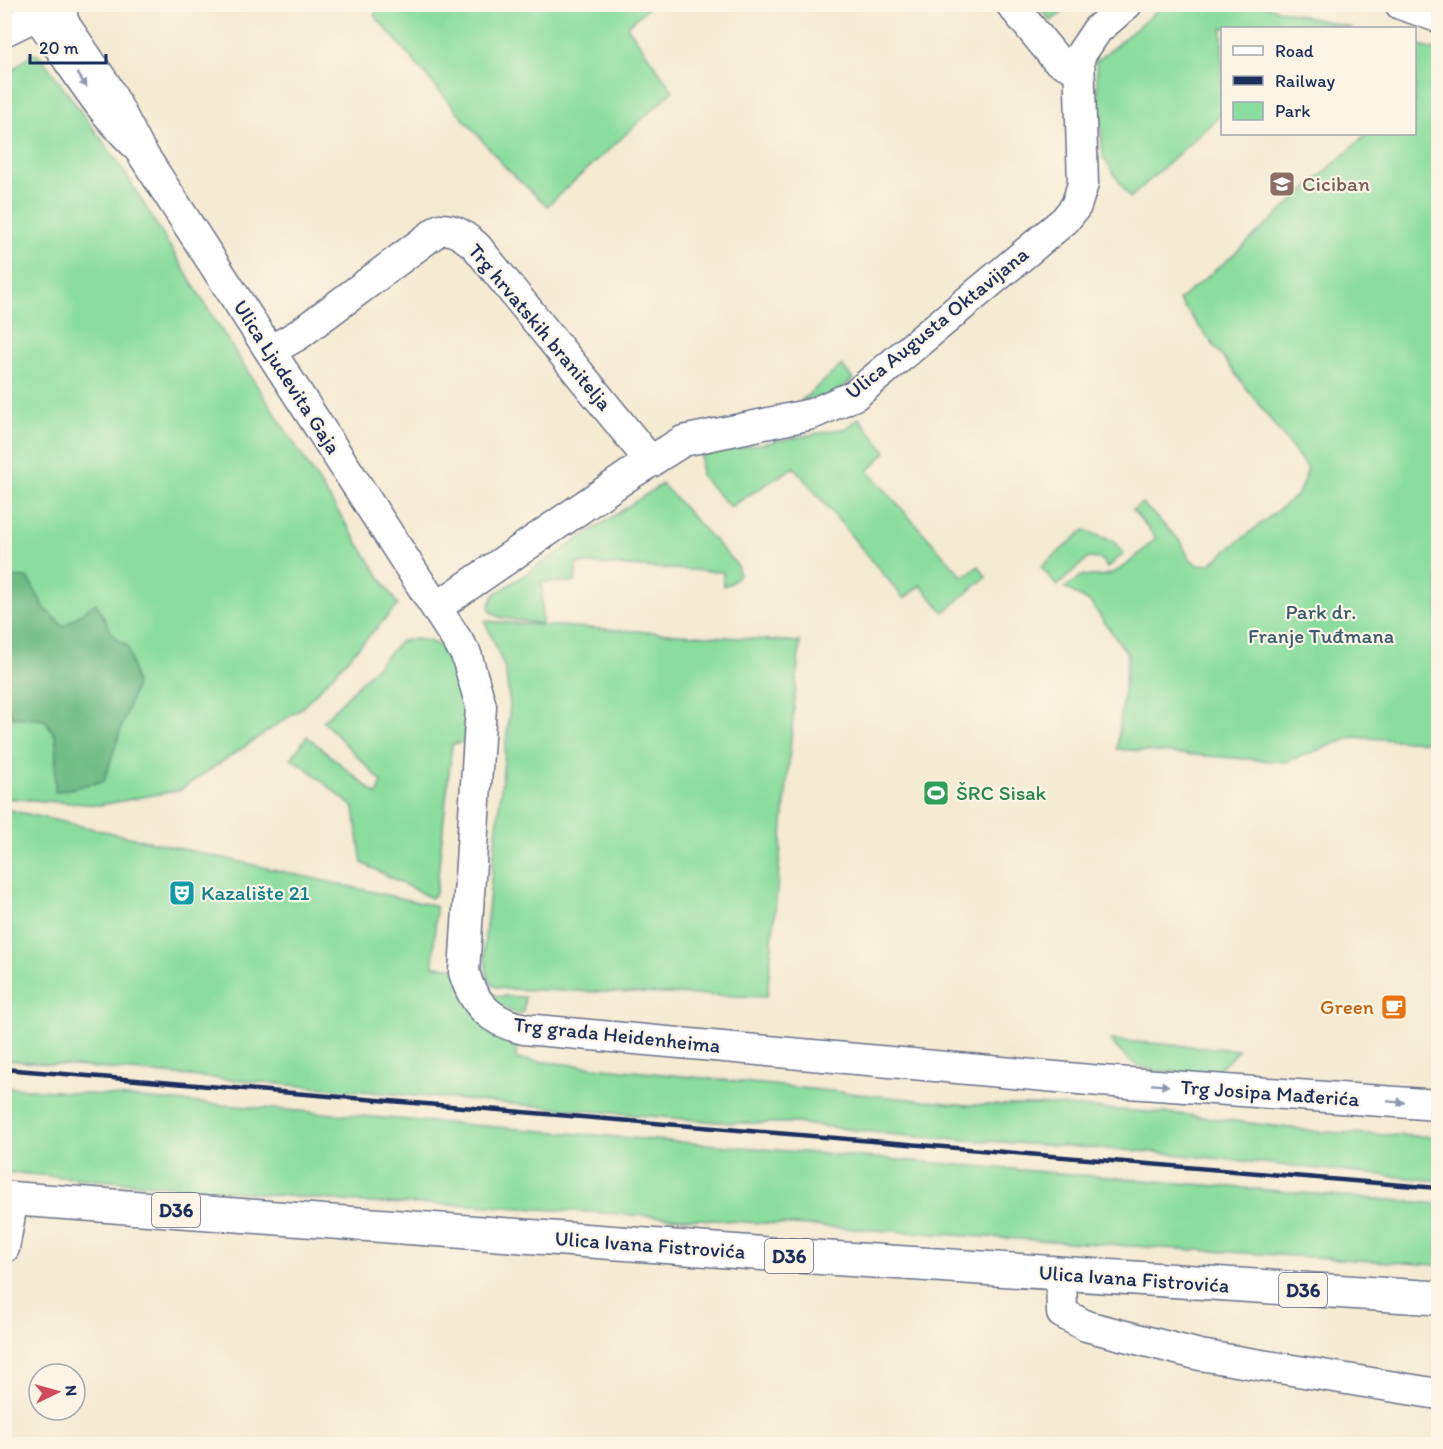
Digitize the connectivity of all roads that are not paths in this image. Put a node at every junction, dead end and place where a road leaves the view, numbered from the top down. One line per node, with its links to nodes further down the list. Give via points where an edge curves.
1 (1011, 4): 8 (street, via 1056,59)
2 (1127, 4): 8 (street, Ulica Augusta Oktavijana, via 1086,44)
3 (1400, 4): 5 (street)
4 (39, 7): 6 (street); 7 (street); 9 (street, Ulica Ljudevita Gaja, via 115,126 138,147)
5 (1438, 17)
6 (4, 22)
7 (4, 31)
8 (1078, 70): 10 (street, Ulica Augusta Oktavijana, via 1083,184 1076,206 1065,220 855,395 806,416 683,441)
9 (270, 351): 10 (street, Trg hrvatskih branitelja, via 298,335 440,229 450,230 476,246); 11 (street, Ulica Ljudevita Gaja)
10 (651, 462): 11 (street, Ulica Augusta Oktavijana)
11 (437, 607): 12 (street, Trg grada Heidenheima, via 466,654 481,706 464,956 469,988 493,1019 524,1029)
12 (1101, 1081): 13 (street, Trg Josipa Mađerića, one-way to 13)
13 (1438, 1105)
14 (9, 1198): 15 (street); 16 (main road, Ulica Ivana Fistrovića / D36)
15 (4, 1248)
16 (1061, 1274): 17 (main road, Ulica Ivana Fistrovića / D36); 18 (street, Ulica Ivana Fistrovića, via 1062,1313 1086,1326 1200,1355)
17 (1438, 1298)
18 (1438, 1394)

